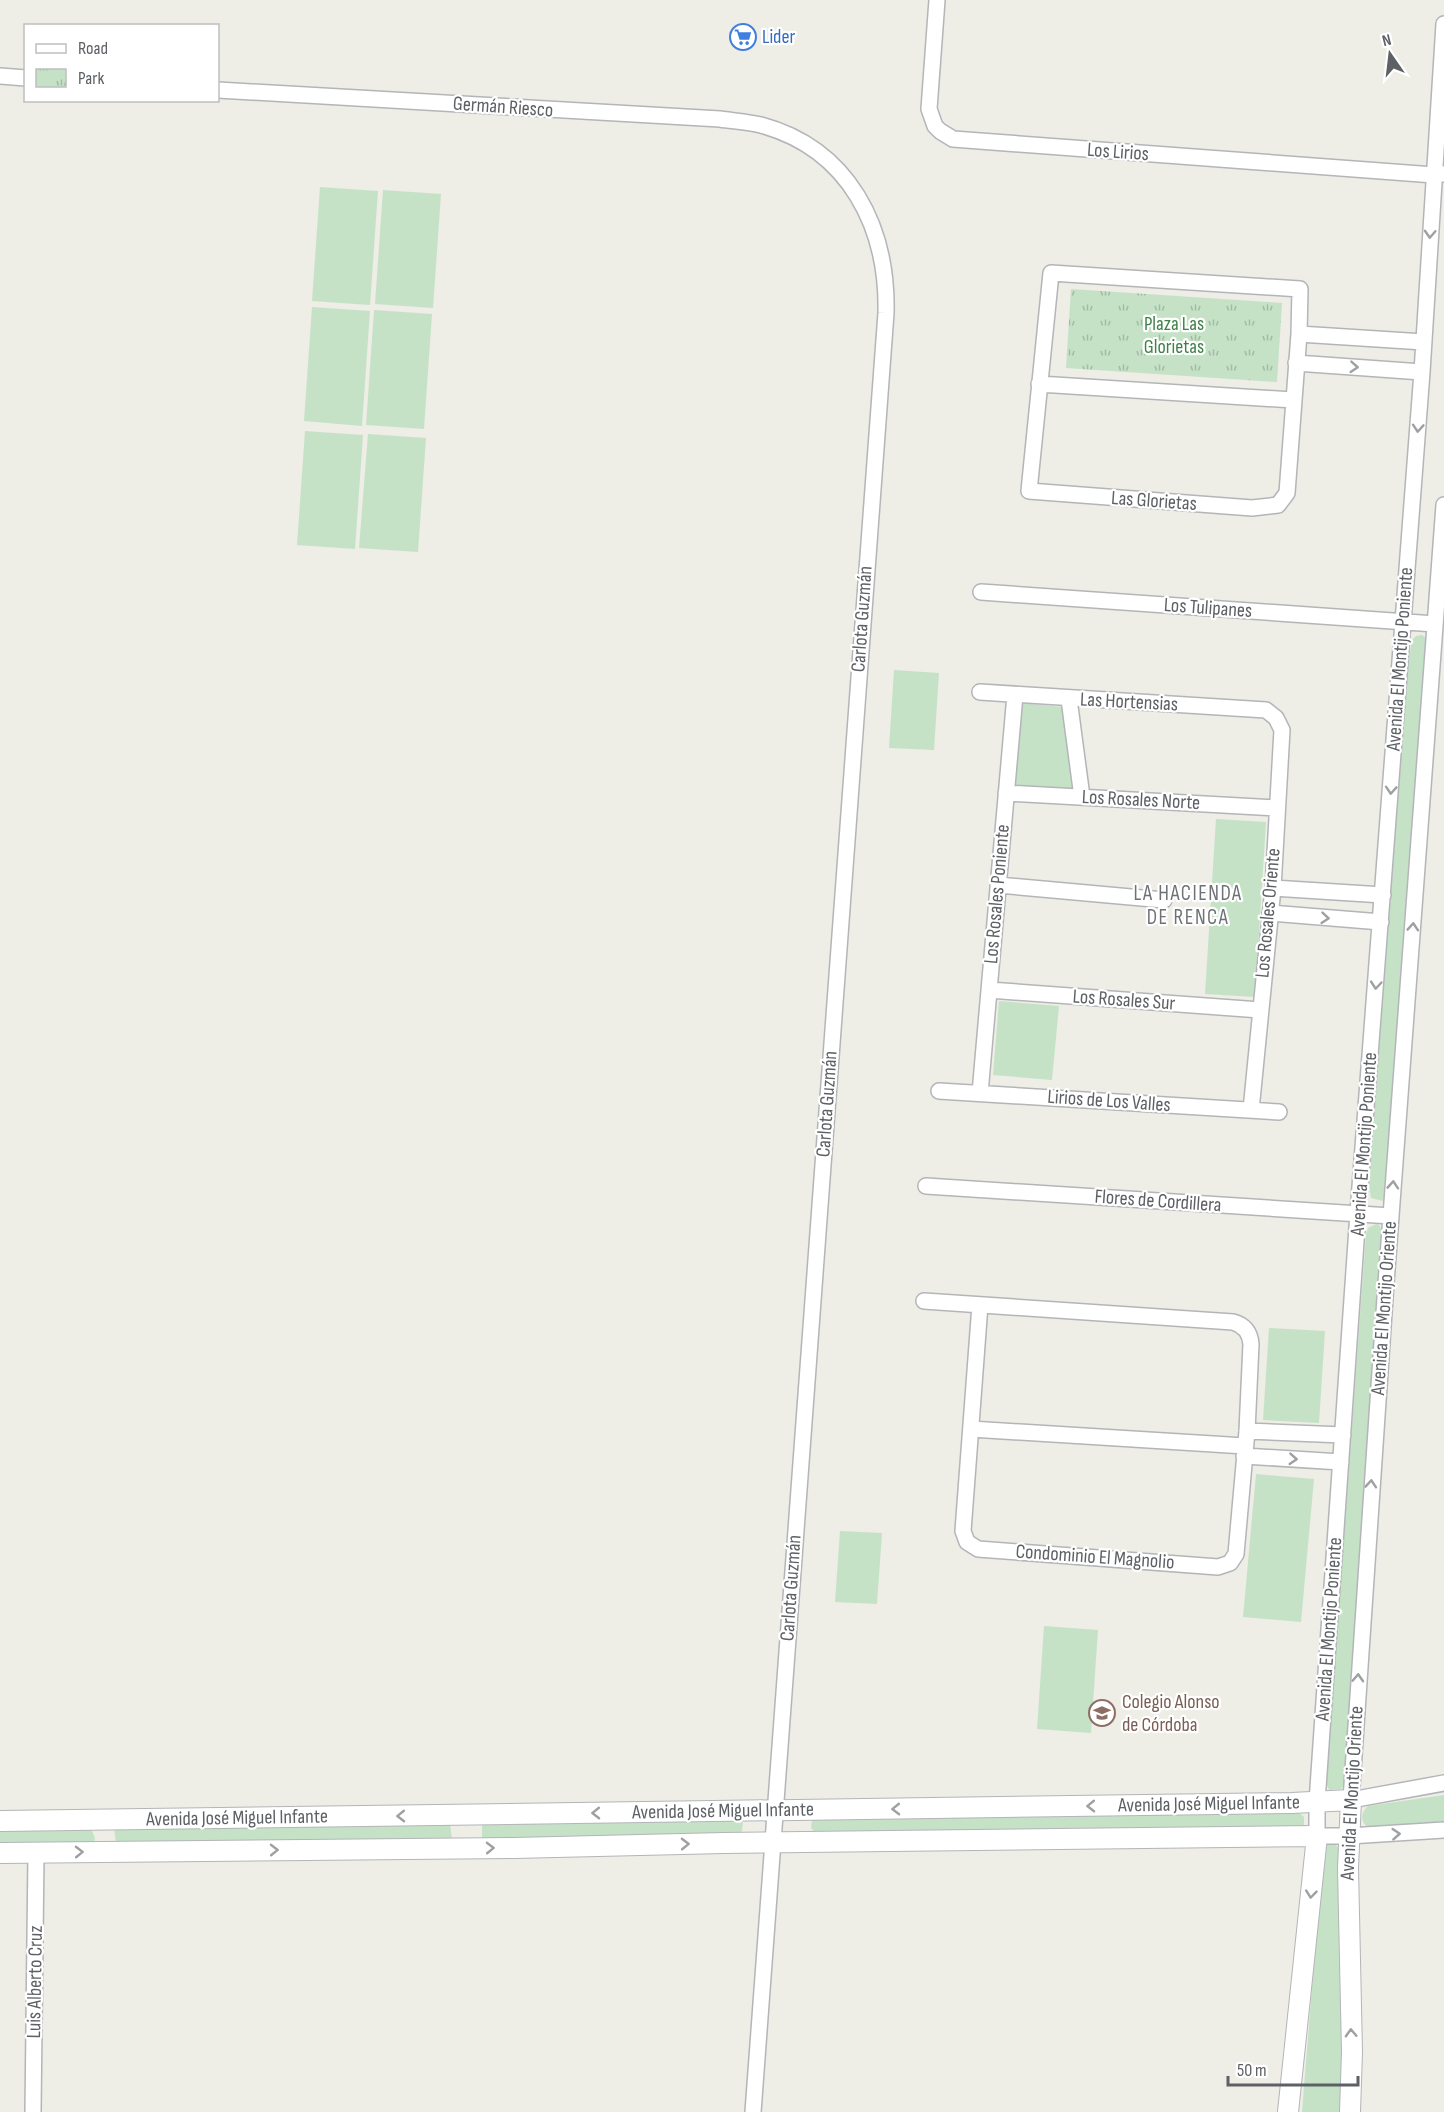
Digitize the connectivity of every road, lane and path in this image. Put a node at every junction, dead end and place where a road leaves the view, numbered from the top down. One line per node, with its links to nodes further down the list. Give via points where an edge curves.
1 (937, 0): 7 (street, Los Lirios, via 928,109 935,126 953,139)
2 (1444, 24): 7 (street, Avenida El Montijo Poniente)
3 (0, 76): 4 (street)
4 (24, 78)
5 (219, 90): 6 (street, Germán Riesco, via 720,119 760,125)
6 (786, 135): 49 (street, Carlota Guzmán, via 814,150 853,188 877,238 886,294)
7 (1439, 175): 9 (street, Avenida El Montijo Poniente, one-way to 9)
8 (1299, 334): 9 (street); 10 (street, Las Glorietas); 12 (street, Las Glorietas, via 1300,289 1051,273)
9 (1424, 342): 11 (street, Avenida El Montijo Poniente)
10 (1296, 363): 11 (street, one-way to 11); 13 (street, Las Glorietas)
11 (1422, 372): 16 (street, Avenida El Montijo Poniente, one-way to 16)
12 (1039, 384): 13 (street); 13 (street, Las Glorietas, via 1029,491 1252,508 1278,505 1287,493)
13 (1293, 400)
14 (1444, 505): 17 (street, Avenida El Montijo Oriente)
15 (981, 592): 16 (street, Los Tulipanes)
16 (1403, 621): 17 (street, Los Tulipanes); 27 (street, Avenida El Montijo Poniente, one-way to 27)
17 (1436, 624): 39 (street, Avenida El Montijo Oriente, one-way to 17)
18 (980, 692): 19 (street, Las Hortensias)
19 (1015, 695): 20 (street, Las Hortensias); 22 (street, Los Rosales Poniente)
20 (1069, 699): 21 (street, Las Hortensias, via 1266,710); 23 (street)
21 (1276, 717): 24 (street, Los Rosales Oriente, via 1282,730)
22 (1006, 793): 23 (street, Los Rosales Norte); 25 (street, Los Rosales Poniente)
23 (1082, 797): 24 (street, Los Rosales Norte)
24 (1276, 808): 26 (street, Los Rosales Oriente)
25 (998, 885): 28 (street); 31 (street, Los Rosales Poniente)
26 (1273, 888): 27 (street); 29 (street, Los Rosales Oriente)
27 (1383, 895): 30 (street, Avenida El Montijo Poniente)
28 (1164, 900)
29 (1270, 913): 30 (street, one-way to 30); 32 (street, Los Rosales Oriente)
30 (1381, 922): 38 (street, Avenida El Montijo Poniente, one-way to 38)
31 (989, 990): 32 (street, Los Rosales Sur); 34 (street, Los Rosales Poniente)
32 (1260, 1011): 35 (street, Los Rosales Oriente)
33 (939, 1091): 34 (street, Lirios de Los Valles)
34 (980, 1093): 35 (street, Lirios de Los Valles)
35 (1251, 1110): 36 (street, Lirios de Los Valles)
36 (1279, 1112)
37 (926, 1186): 38 (street, Flores de Cordillera)
38 (1358, 1213): 39 (street, Flores de Cordillera); 43 (street, Avenida El Montijo Poniente)
39 (1391, 1216): 47 (street, Avenida El Montijo Oriente, one-way to 39)
40 (924, 1301): 41 (street, Condominio El Magnolio)
41 (980, 1305): 42 (street, Condominio El Magnolio); 44 (street, Condominio El Magnolio, via 1238,1323 1250,1338)
42 (971, 1429): 44 (street); 44 (street, Condominio El Magnolio, via 963,1531 967,1542 978,1549 1218,1567 1230,1563 1236,1554)
43 (1343, 1435): 44 (street); 45 (street, Avenida El Montijo Poniente)
44 (1245, 1445): 45 (street, one-way to 45)
45 (1341, 1462): 48 (street, Avenida El Montijo Poniente)
46 (1444, 1783): 47 (street, Avenida José Miguel Infante)
47 (1351, 1800): 48 (street, Avenida José Miguel Infante); 54 (street, Avenida El Montijo Oriente)
48 (1317, 1802): 49 (street, Avenida José Miguel Infante, one-way to 49); 53 (street, Avenida El Montijo Poniente)
49 (775, 1810): 50 (street, Avenida José Miguel Infante, one-way to 50); 55 (street, Carlota Guzmán)
50 (462, 1815): 51 (street, Avenida José Miguel Infante, one-way to 51); 56 (street, via 470,1832)
51 (0, 1821)
52 (1444, 1830): 54 (street, Avenida José Miguel Infante, one-way to 52)
53 (1317, 1836): 54 (street, Avenida José Miguel Infante); 55 (street, Avenida José Miguel Infante); 61 (street, Avenida El Montijo Poniente, one-way to 61)
54 (1349, 1836): 62 (street, Avenida El Montijo Oriente, one-way to 54)
55 (773, 1843): 56 (street, Avenida José Miguel Infante, one-way to 55); 60 (street, Carlota Guzmán)
56 (462, 1849): 58 (street, Avenida José Miguel Infante, one-way to 56)
57 (0, 1853): 58 (street, Avenida José Miguel Infante)
58 (36, 1853): 59 (street, Luis Alberto Cruz)
59 (33, 2112)
60 (753, 2112)
61 (1288, 2112)
62 (1350, 2112)

